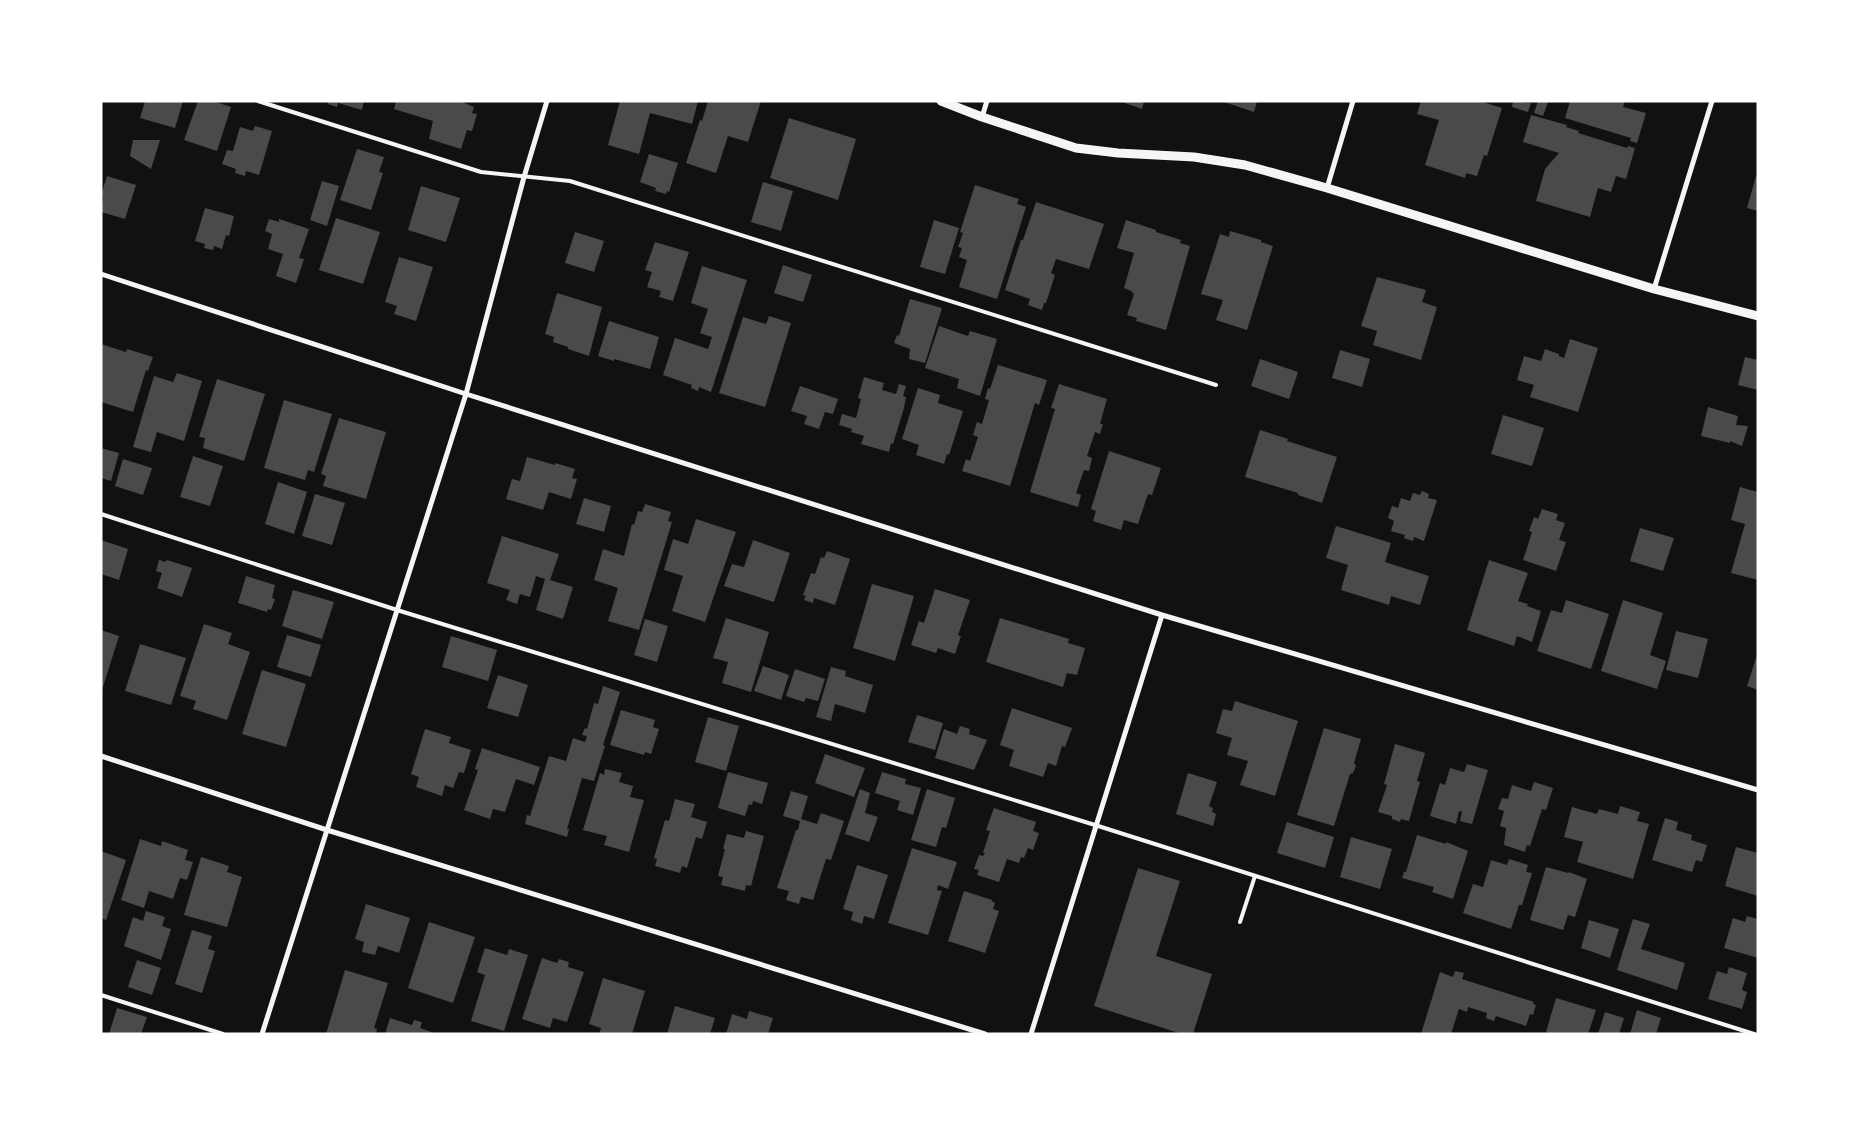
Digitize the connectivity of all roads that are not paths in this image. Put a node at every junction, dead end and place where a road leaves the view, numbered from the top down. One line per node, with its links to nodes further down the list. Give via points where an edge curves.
1 (258, 101): 8 (lane, via 482,172)
2 (547, 101): 8 (street)
3 (941, 101): 7 (street)
4 (987, 101): 7 (street)
5 (1353, 101): 9 (street)
6 (1712, 101): 11 (street)
7 (982, 117): 9 (street, via 1076,148 1194,157 1245,165)
8 (524, 177): 13 (lane, via 570,181); 14 (street)
9 (1327, 188): 11 (street)
10 (101, 274): 14 (street)
11 (1654, 289): 12 (street)
12 (1758, 316)
13 (1216, 385)
14 (466, 394): 16 (street); 17 (street)
15 (101, 514): 16 (lane)
16 (397, 610): 20 (lane); 21 (street)
17 (1162, 615): 19 (street); 20 (street)
18 (101, 756): 21 (street)
19 (1758, 790)
20 (1095, 825): 22 (lane); 28 (street)
21 (327, 830): 26 (street); 27 (street)
22 (1255, 876): 23 (lane); 29 (lane)
23 (1240, 922)
24 (101, 995): 25 (lane)
25 (223, 1034)
26 (262, 1034)
27 (985, 1034)
28 (1031, 1034)
29 (1754, 1034)

